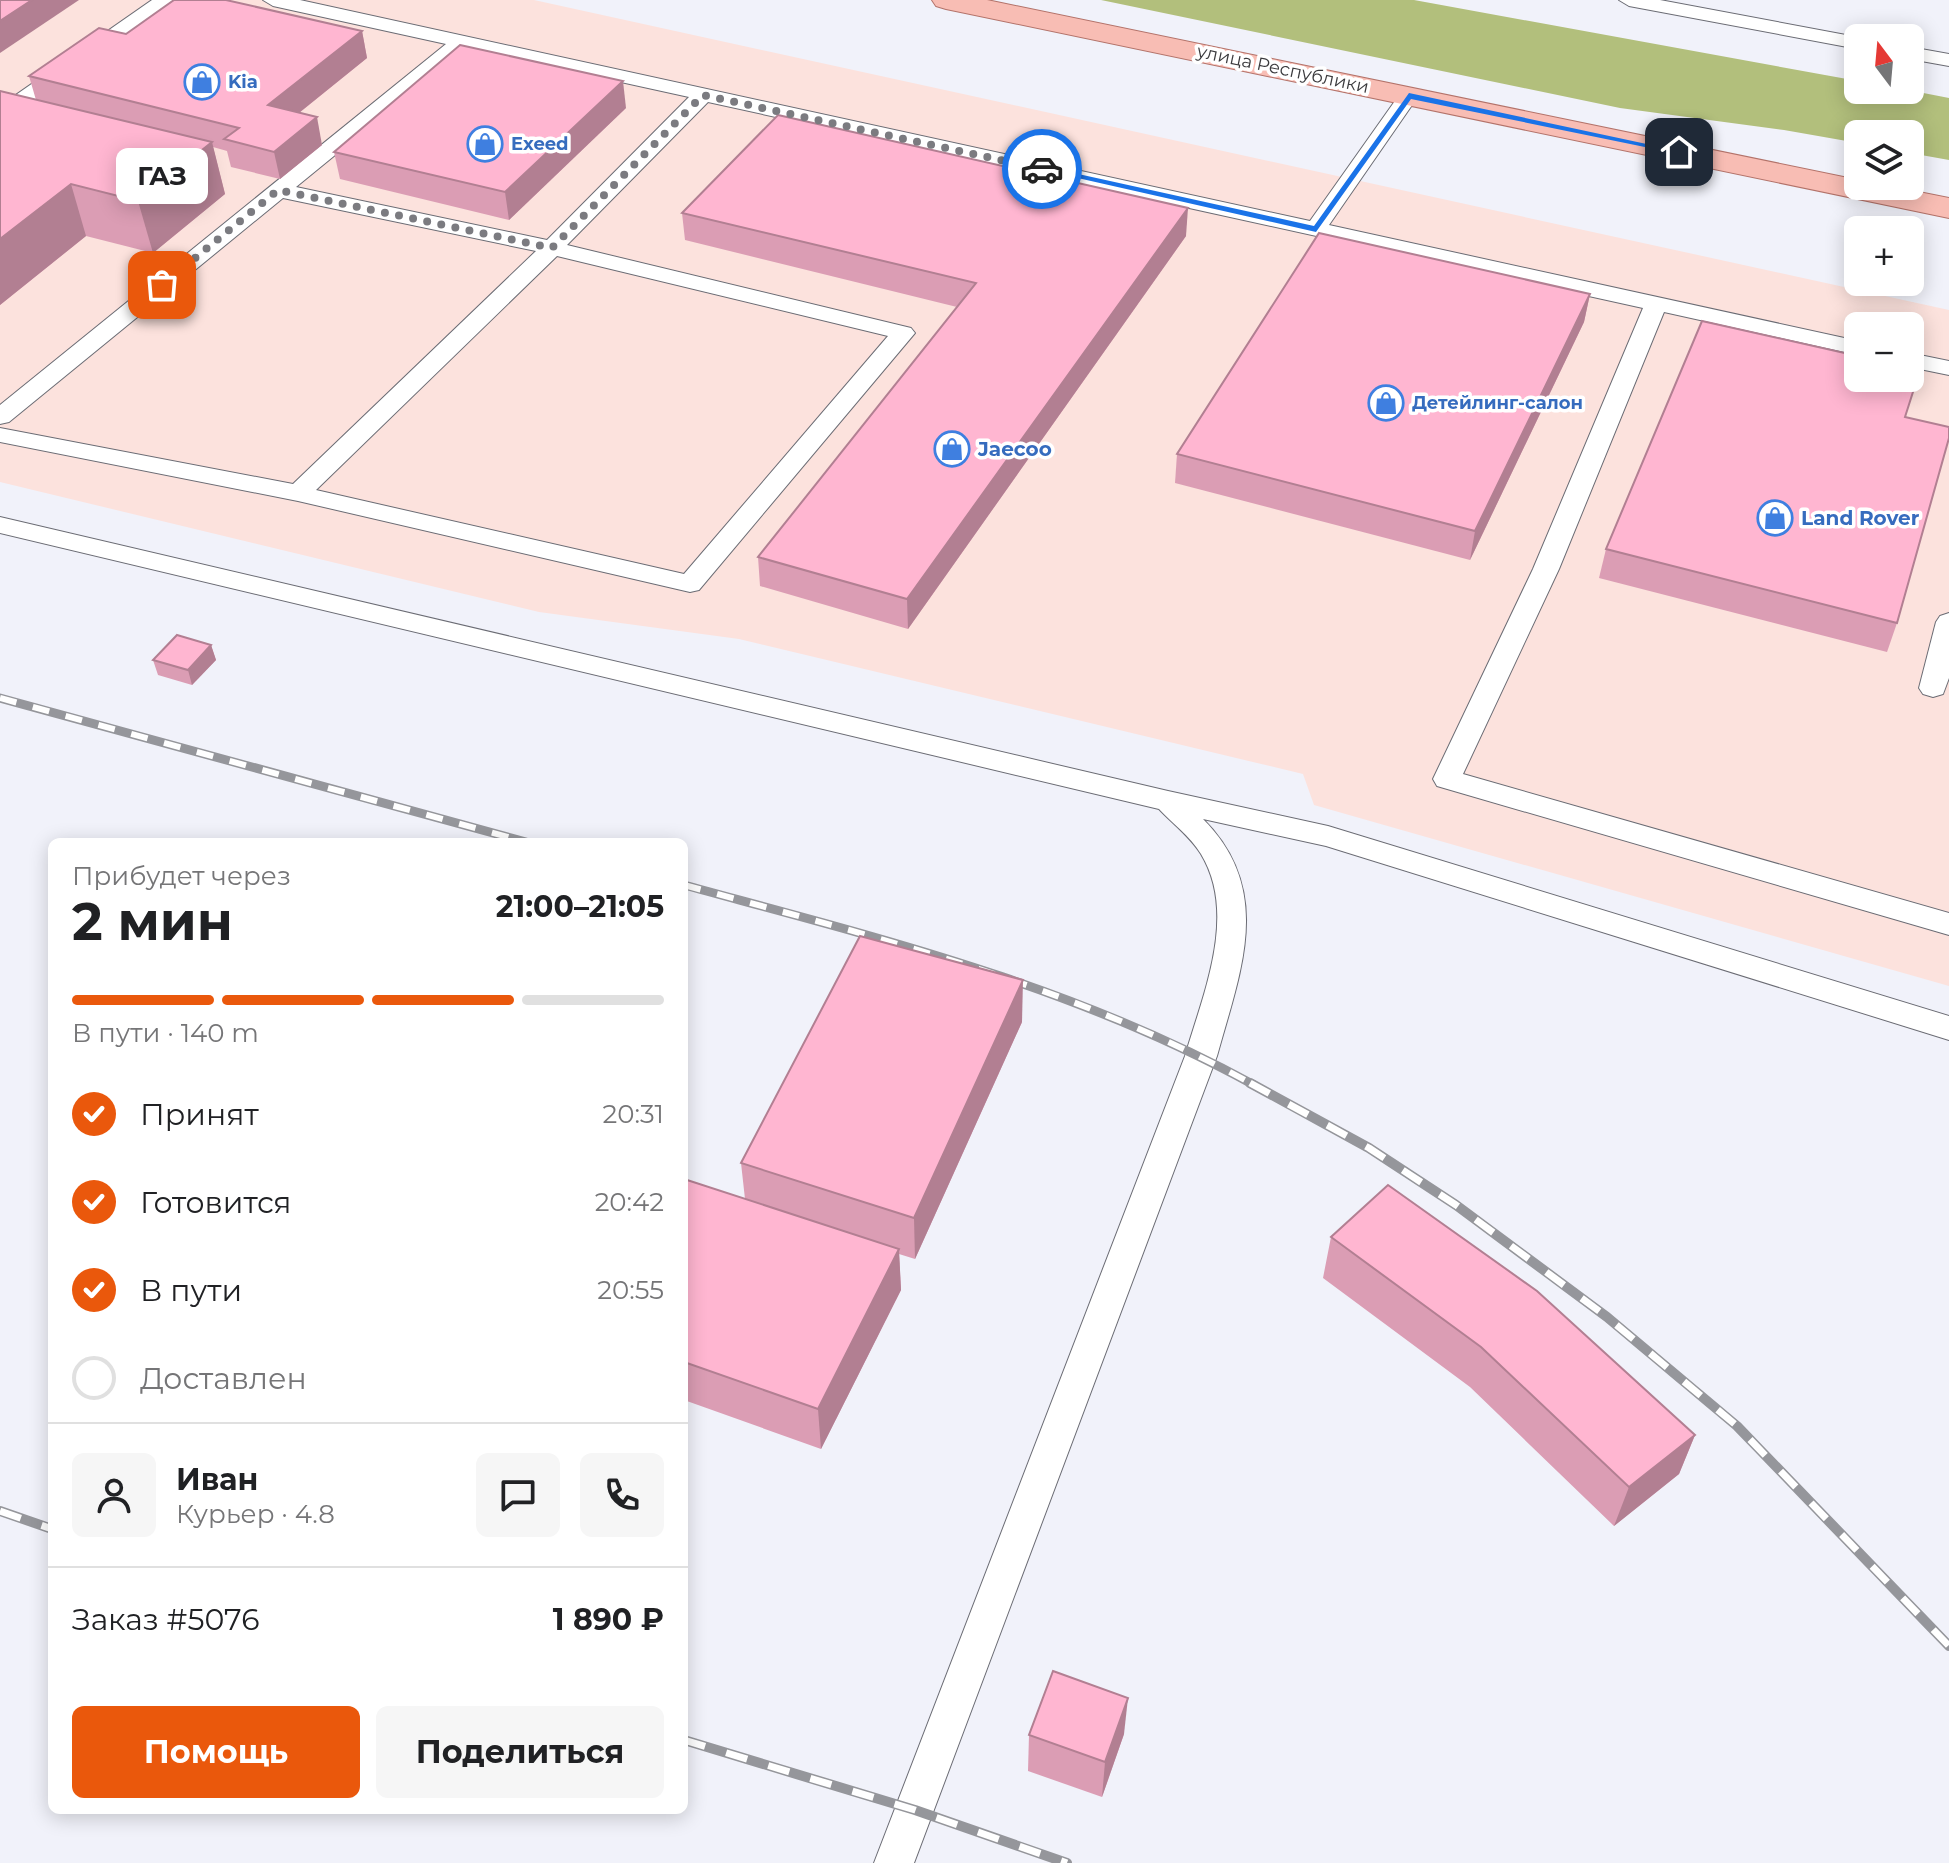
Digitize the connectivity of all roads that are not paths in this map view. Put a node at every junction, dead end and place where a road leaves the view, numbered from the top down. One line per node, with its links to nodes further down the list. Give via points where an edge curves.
1 (165, 0): 11 (lane)
2 (273, 0): 6 (lane)
3 (946, 0): 10 (main road, улица Республики)
4 (1629, 0): 5 (lane)
5 (1844, 40)
6 (461, 42): 9 (lane); 12 (lane)
7 (1924, 56): 8 (lane)
8 (1949, 60)
9 (703, 95): 14 (lane); 15 (lane)
10 (1409, 95): 13 (main road, улица Республики); 14 (lane)
11 (0, 116)
12 (278, 190): 15 (lane); 20 (lane)
13 (1949, 208)
14 (1316, 229): 16 (lane)
15 (552, 248): 22 (lane); 22 (lane, via 903,333 690,584)
16 (1656, 304): 17 (lane); 27 (lane, via 1546,569 1447,779)
17 (1844, 345)
18 (1924, 363): 19 (lane)
19 (1949, 368)
20 (0, 417)
21 (0, 435): 22 (lane)
22 (298, 493)
23 (0, 525): 26 (lane)
24 (1949, 622): 25 (lane)
25 (1933, 688)
26 (1168, 801): 28 (lane, via 1328,836); 29 (lane, via 1211,847 1225,876 1234,915 1225,969 1201,1056)
27 (1949, 924)
28 (1949, 1028)
29 (894, 1863)

